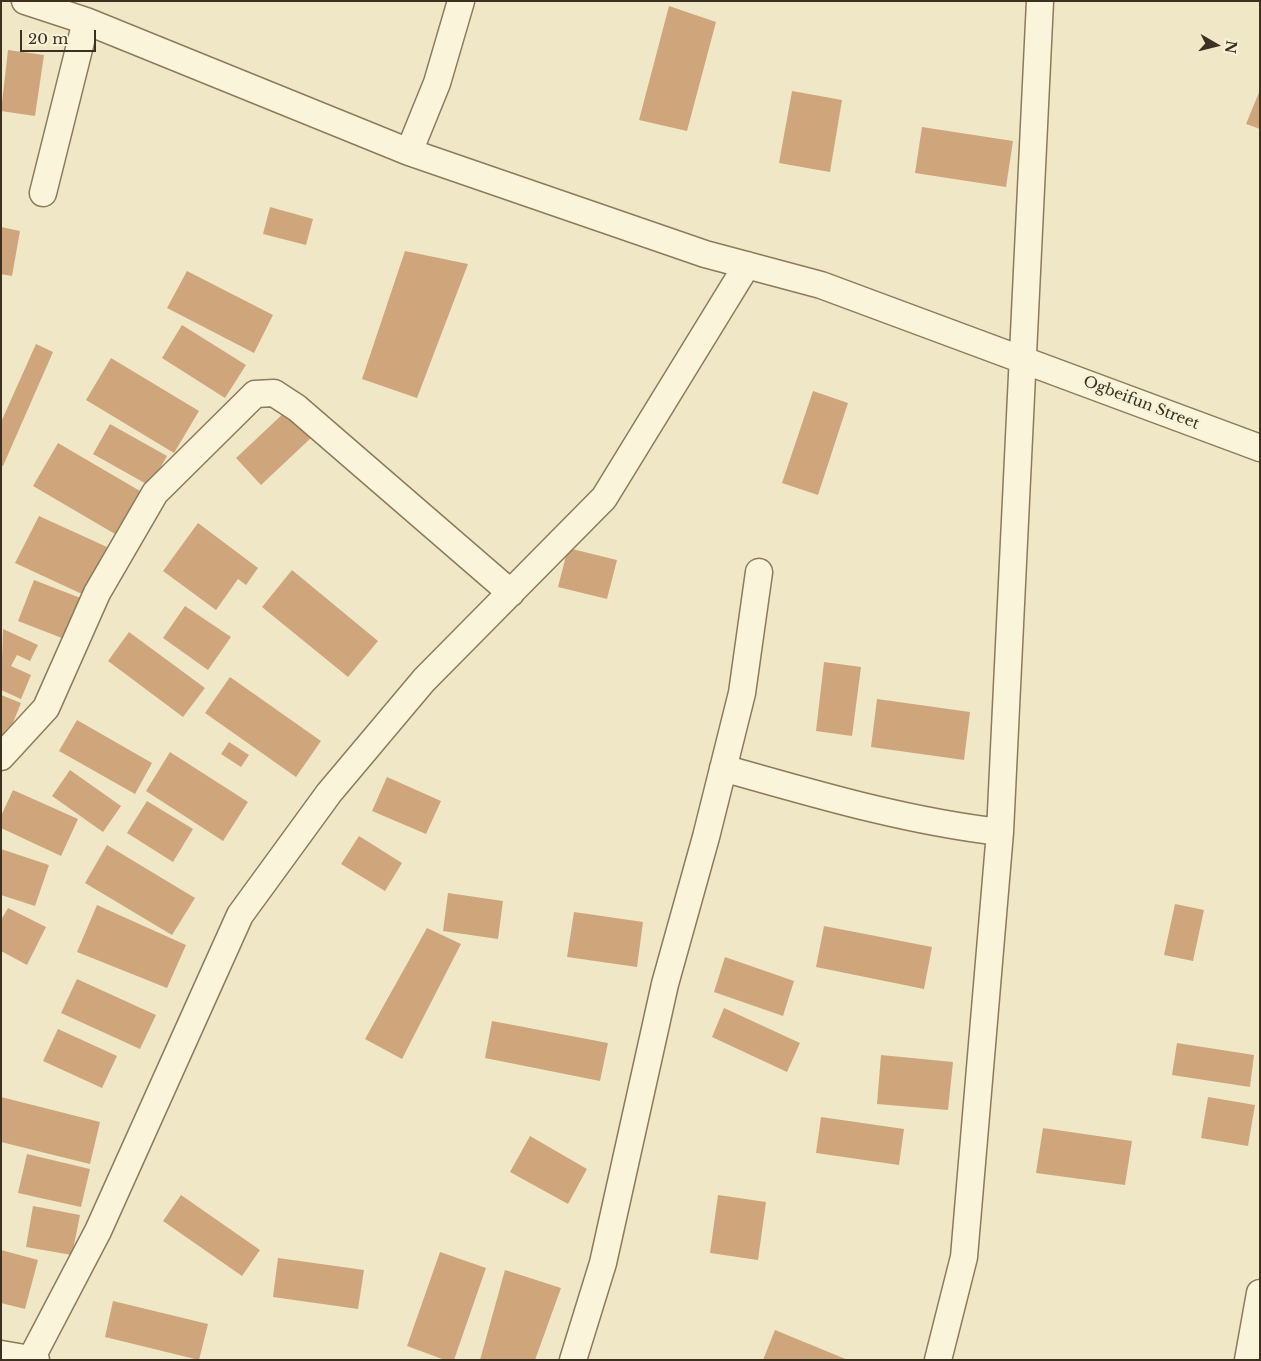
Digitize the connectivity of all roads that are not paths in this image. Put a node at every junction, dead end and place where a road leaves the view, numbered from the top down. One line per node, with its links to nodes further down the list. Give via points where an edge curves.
1 (25, 1): 4 (street, Ogbeifun Street)
2 (461, 1): 5 (street, via 437,83)
3 (1040, 1): 8 (street)
4 (86, 21): 5 (street, Ogbeifun Street); 6 (street)
5 (409, 152): 7 (street, Ogbeifun Street, via 705,254)
6 (43, 193)
7 (747, 265): 8 (street, Ogbeifun Street, via 821,285 918,323); 11 (street, via 604,498)
8 (1022, 358): 9 (street, Ogbeifun Street); 14 (street)
9 (1260, 448)
10 (759, 572): 13 (street, via 742,693)
11 (510, 593): 12 (street, via 297,408 274,393 255,394 155,492 97,593 46,708); 17 (street, via 424,680 329,793 240,915 98,1231)
12 (1, 757)
13 (723, 768): 14 (street, via 866,808 945,826); 18 (street, via 665,984 603,1263)
14 (1000, 832): 19 (street, via 964,1257)
15 (1260, 1293): 20 (street)
16 (1, 1354): 17 (street)
17 (33, 1359)
18 (573, 1360)
19 (938, 1360)
20 (1248, 1360)

